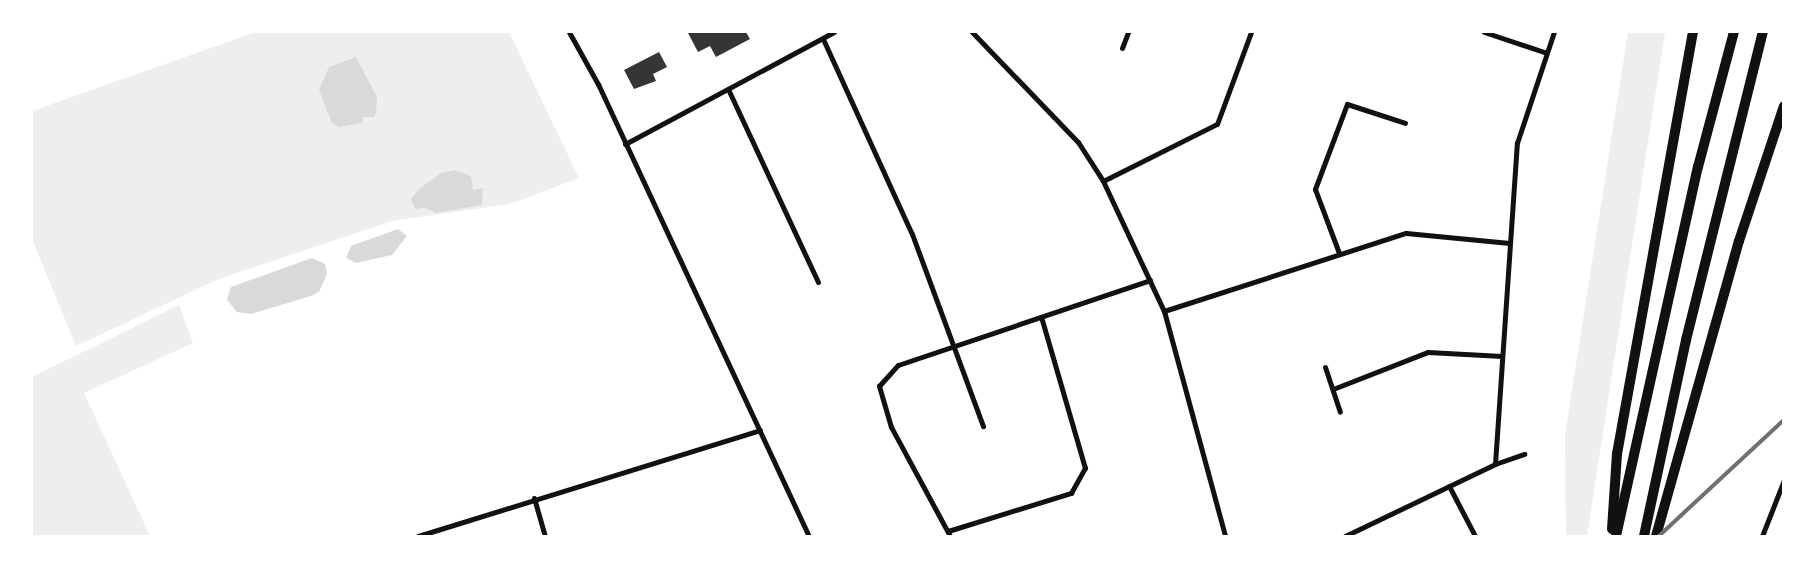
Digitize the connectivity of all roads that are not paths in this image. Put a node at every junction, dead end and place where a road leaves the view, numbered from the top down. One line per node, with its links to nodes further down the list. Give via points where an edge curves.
1 (569, 32): 17 (street)
2 (834, 32): 11 (street)
3 (972, 32): 18 (street, via 1077,142)
4 (1128, 32): 12 (street)
5 (1251, 32): 18 (street, via 1217,124)
6 (1484, 32): 13 (street)
7 (1554, 32): 13 (street)
8 (1693, 32): 44 (highway, via 1617,454)
9 (1734, 32): 44 (highway)
10 (1763, 32): 45 (highway, via 1686,340)
11 (823, 39): 14 (street); 25 (street, via 912,234)
12 (1122, 48)
13 (1547, 53): 19 (street, via 1517,143)
14 (727, 89): 17 (street); 22 (street)
15 (1783, 106): 46 (highway, via 1739,241)
16 (1405, 123): 20 (street, via 1347,104 1315,188)
17 (625, 144): 31 (street)
18 (1103, 181): 21 (street)
19 (1510, 243): 20 (street, via 1406,233); 26 (street)
20 (1339, 253): 23 (street)
21 (1150, 280): 23 (street); 24 (street)
22 (818, 282)
23 (1164, 311): 41 (street)
24 (1041, 317): 25 (street); 37 (street, via 1085,468 1071,493)
25 (956, 345): 30 (street); 37 (street, via 898,365 879,386 891,427)
26 (1502, 356): 28 (street, via 1428,352); 33 (street)
27 (1325, 366): 28 (street)
28 (1333, 389): 29 (street)
29 (1340, 412)
30 (984, 426)
31 (760, 429): 36 (street); 40 (street)
32 (1524, 454): 33 (street)
33 (1495, 464): 35 (street)
34 (1783, 480): 47 (street)
35 (1449, 486): 42 (street); 43 (street)
36 (534, 498): 38 (street); 39 (street)
37 (949, 534)
38 (418, 537)
39 (545, 537)
40 (809, 537)
41 (1225, 537)
42 (1345, 537)
43 (1475, 537)
44 (1614, 537)
45 (1644, 537)
46 (1656, 537)
47 (1762, 537)

